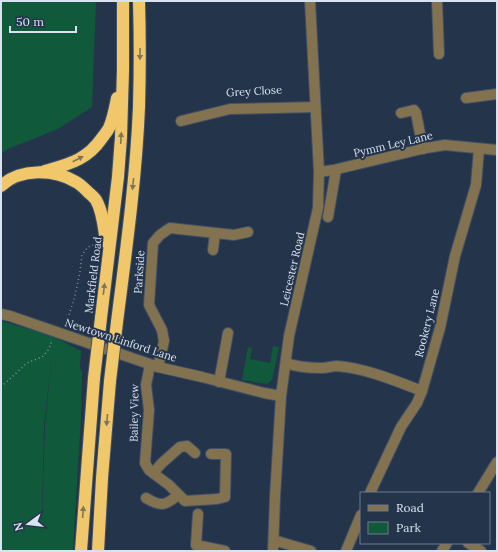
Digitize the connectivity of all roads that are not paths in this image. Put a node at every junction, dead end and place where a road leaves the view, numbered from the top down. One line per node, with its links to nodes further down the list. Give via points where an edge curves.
1 (123, 1): 6 (highway, Markfield Road)
2 (139, 1): 45 (highway, one-way to 45, bridge, via 139,108 126,252 110,381)
3 (310, 1): 9 (street, Leicester Road)
4 (437, 1): 5 (street)
5 (439, 54)
6 (123, 70): 17 (highway, one-way to 6, via 79,160 100,142 109,128); 24 (highway, Markfield Road, one-way to 6, via 118,177)
7 (497, 94): 8 (street)
8 (466, 98)
9 (315, 104): 10 (street, Grey Close, via 228,104); 12 (street, via 230,110); 18 (street, Leicester Road)
10 (196, 110)
11 (401, 113): 13 (street, via 414,110 416,113)
12 (181, 121)
13 (422, 149): 14 (street, Pymm Ley Lane, via 445,145); 16 (street, Pymm Ley Lane)
14 (479, 149): 15 (street, Pymm Ley Lane); 30 (street, Rookery Lane, via 476,186)
15 (497, 150)
16 (336, 170): 18 (street, Pymm Ley Lane); 20 (street)
17 (42, 172): 19 (highway, via 20,175); 24 (highway, via 77,182 96,200 103,219)
18 (319, 172): 27 (street, Leicester Road, via 318,208 289,336)
19 (1, 186)
20 (328, 217)
21 (248, 232): 22 (street, Parkside, via 234,235)
22 (215, 233): 23 (street); 28 (street, Parkside, via 170,228 153,243 149,305 162,330 164,341)
23 (213, 250)
24 (108, 260): 44 (highway, Markfield Road, one-way to 24, bridge, via 94,378)
25 (1, 314): 28 (street, Newtown Linford Lane)
26 (228, 334): 29 (street)
27 (286, 363): 30 (street, via 323,368 348,367); 31 (street, Leicester Road)
28 (154, 366): 29 (street, Newtown Linford Lane); 35 (street, Bailey View, via 146,385 149,410 145,463)
29 (219, 382): 31 (street, Newtown Linford Lane)
30 (422, 391): 36 (street, Rookery Lane, via 401,427)
31 (281, 396): 43 (street, Leicester Road)
32 (195, 453): 35 (street, via 187,446 180,447)
33 (211, 454): 39 (street, via 226,454 225,497)
34 (497, 462): 37 (street)
35 (153, 473): 39 (street, Bailey View)
36 (370, 492)
37 (479, 492)
38 (146, 498): 39 (street, via 154,503 164,504)
39 (181, 498)
40 (198, 514): 46 (street, via 196,545)
41 (360, 517): 48 (street)
42 (470, 544): 49 (street)
43 (273, 546): 47 (street, via 280,542)
44 (81, 551)
45 (98, 551)
46 (225, 551)
47 (311, 551)
48 (346, 551)
49 (481, 551)

